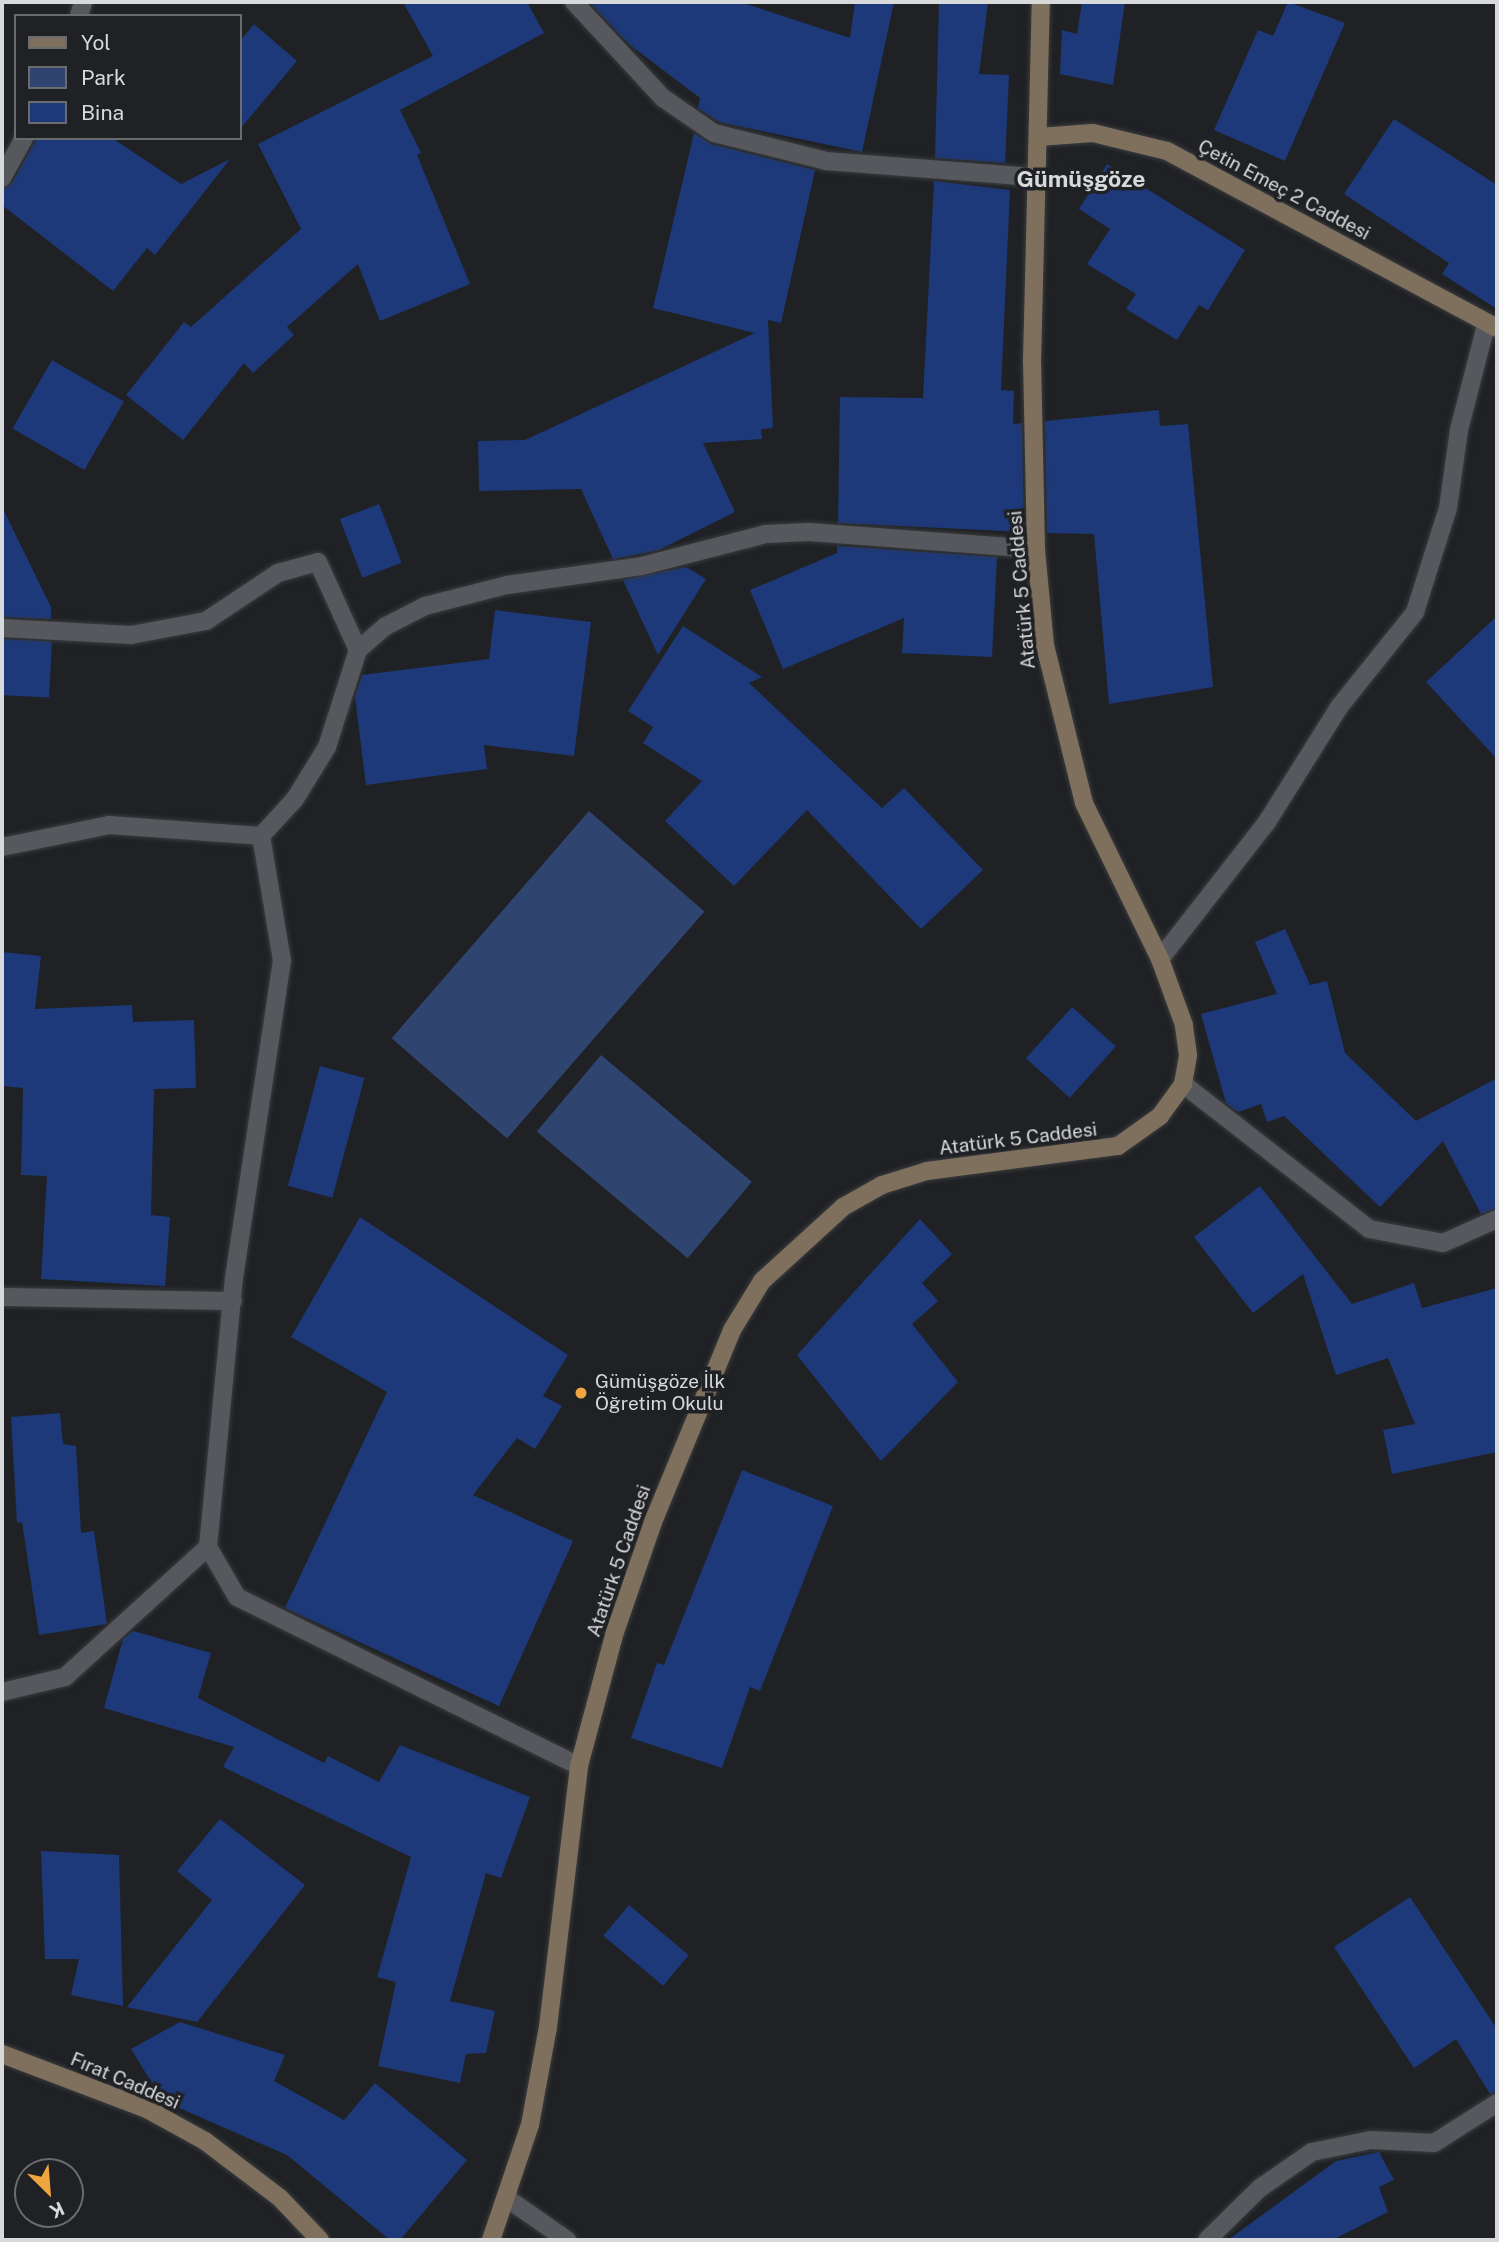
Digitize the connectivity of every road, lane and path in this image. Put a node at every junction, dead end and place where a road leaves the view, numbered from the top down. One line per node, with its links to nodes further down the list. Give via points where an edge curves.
1 (574, 2): 6 (street, via 663,98 714,133 826,161)
2 (1041, 2): 3 (main road, Atatürk 5 Caddesi)
3 (1038, 137): 6 (main road, Atatürk 5 Caddesi); 7 (main road, Çetin Emeç 2 Caddesi, via 1093,133 1167,151)
4 (23, 140): 5 (street)
5 (2, 177)
6 (1036, 177): 8 (main road, Atatürk 5 Caddesi)
7 (1492, 326): 13 (street, via 1459,430 1448,509 1415,612 1339,707 1267,822)
8 (1036, 549): 10 (street, via 809,532 742,537 642,566 458,594 386,626); 13 (main road, Atatürk 5 Caddesi, via 1045,645 1084,803)
9 (2, 628): 10 (street, via 131,635 206,621 278,573 318,562)
10 (358, 650): 11 (street, via 327,747 295,799)
11 (261, 836): 12 (street, via 110,825); 17 (street, via 282,961)
12 (2, 846)
13 (1160, 959): 14 (main road, Atatürk 5 Caddesi, via 1184,1024 1188,1055)
14 (1183, 1084): 15 (street, via 1369,1229 1443,1243); 20 (main road, Atatürk 5 Caddesi, via 1160,1116 1118,1146 1091,1153 994,1159 883,1185 843,1207 762,1281 732,1331 653,1522 615,1632)
15 (1497, 1219)
16 (2, 1297): 17 (street)
17 (233, 1301): 18 (street)
18 (208, 1547): 19 (street, via 65,1677); 20 (street, via 237,1597)
19 (2, 1692)
20 (579, 1766): 23 (main road, Atatürk 5 Caddesi, via 548,2027 530,2125)
21 (2, 2054): 24 (main road, Fırat Caddesi, via 147,2109 205,2141 280,2199)
22 (1497, 2103): 27 (street, via 1434,2143 1371,2140 1312,2152 1260,2188)
23 (508, 2199): 25 (main road, Atatürk 5 Caddesi); 26 (street)
24 (320, 2240)
25 (491, 2240)
26 (567, 2240)
27 (1207, 2240)

